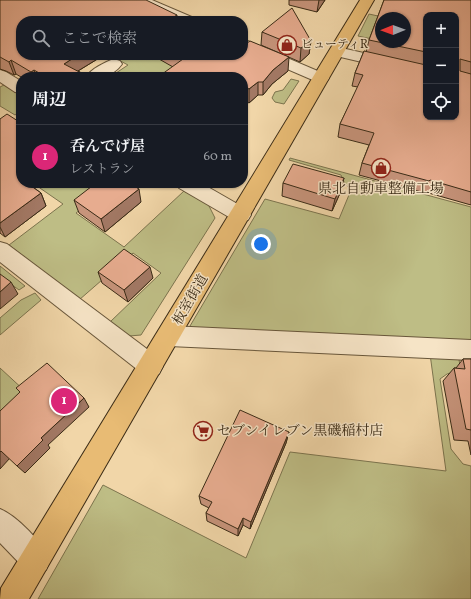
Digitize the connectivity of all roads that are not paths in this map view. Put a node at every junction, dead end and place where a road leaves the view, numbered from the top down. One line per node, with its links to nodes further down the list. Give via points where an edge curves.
1 (140, 0): 3 (street)
2 (367, 0): 5 (main road, 板室街道)
3 (177, 16)
4 (248, 46): 10 (street)
5 (337, 52): 7 (street); 10 (main road, 板室街道)
6 (114, 64): 8 (street)
7 (423, 71)
8 (102, 72)
9 (0, 75): 11 (street)
10 (321, 78): 13 (main road, 板室街道)
11 (16, 85)
12 (195, 188): 13 (street)
13 (241, 214): 15 (main road, 板室街道)
14 (0, 250): 17 (street)
15 (169, 336): 16 (street); 17 (main road, 板室街道)
16 (471, 350)
17 (151, 366): 19 (main road, 板室街道)
18 (0, 523): 19 (street)
19 (36, 560): 20 (main road, 板室街道)
20 (12, 599)

